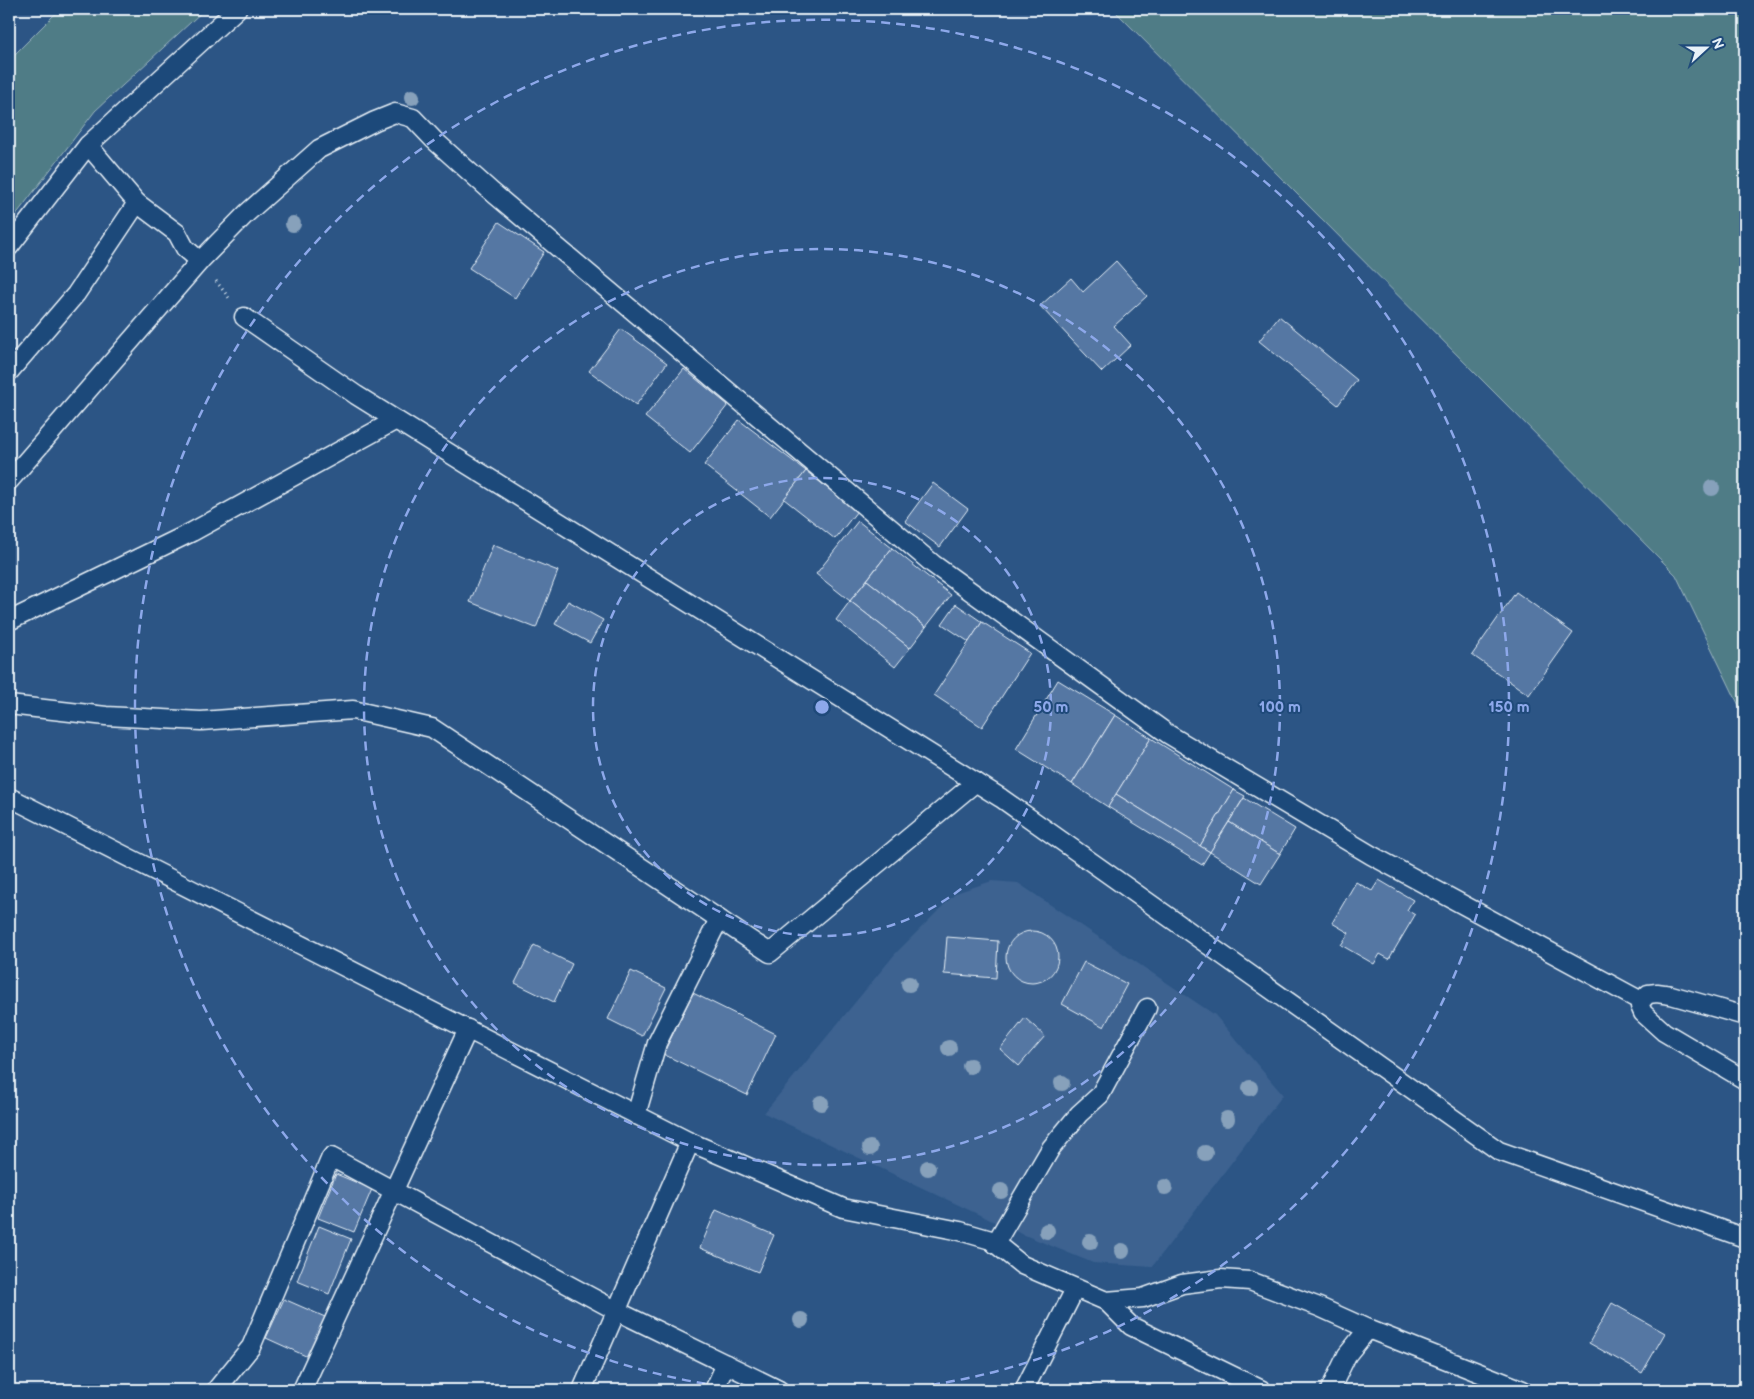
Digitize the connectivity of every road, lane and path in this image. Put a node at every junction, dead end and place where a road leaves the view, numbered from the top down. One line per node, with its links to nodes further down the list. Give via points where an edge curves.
1 (238, 9): 2 (lane)
2 (88, 145): 3 (lane); 4 (lane)
3 (137, 203): 5 (lane, via 177,233 185,248); 7 (lane, via 76,294)
4 (9, 247)
5 (200, 261): 6 (path); 9 (lane); 15 (lane, via 247,213 319,149 395,113 413,118 492,192 933,564 1168,734 1371,855)
6 (244, 317): 8 (lane)
7 (9, 372)
8 (396, 420): 10 (lane, via 192,532); 12 (lane)
9 (9, 482)
10 (9, 621)
11 (9, 705): 14 (lane, via 106,716 200,721 353,710 432,728)
12 (976, 782): 14 (lane, via 770,953); 23 (lane, via 1499,1151)
13 (9, 796): 18 (lane)
14 (719, 919): 20 (lane, via 657,1044)
15 (1641, 1000): 17 (lane, via 1648,994 1671,995); 19 (lane, via 1643,1013 1664,1032)
16 (1146, 1008): 24 (lane, via 1100,1095 1079,1114 1051,1148)
17 (1745, 1016)
18 (468, 1029): 20 (lane); 22 (lane)
19 (1745, 1080)
20 (636, 1114): 21 (lane)
21 (690, 1142): 24 (lane, via 843,1208 960,1231); 27 (lane)
22 (393, 1191): 27 (lane); 30 (lane, via 331,1157 251,1347); 31 (lane)
23 (1745, 1238)
24 (995, 1244): 25 (lane, via 1022,1265)
25 (1075, 1289): 26 (lane); 35 (lane)
26 (1106, 1301): 28 (lane, via 1143,1298 1182,1284 1221,1279 1250,1281); 36 (lane, via 1131,1326)
27 (617, 1311): 29 (lane); 32 (lane)
28 (1368, 1329): 37 (lane, via 1347,1355); 38 (lane)
29 (726, 1364): 33 (lane); 34 (lane)
30 (216, 1390)
31 (302, 1390)
32 (582, 1390)
33 (714, 1390)
34 (779, 1390)
35 (1024, 1390)
36 (1262, 1390)
37 (1330, 1390)
38 (1523, 1390)

